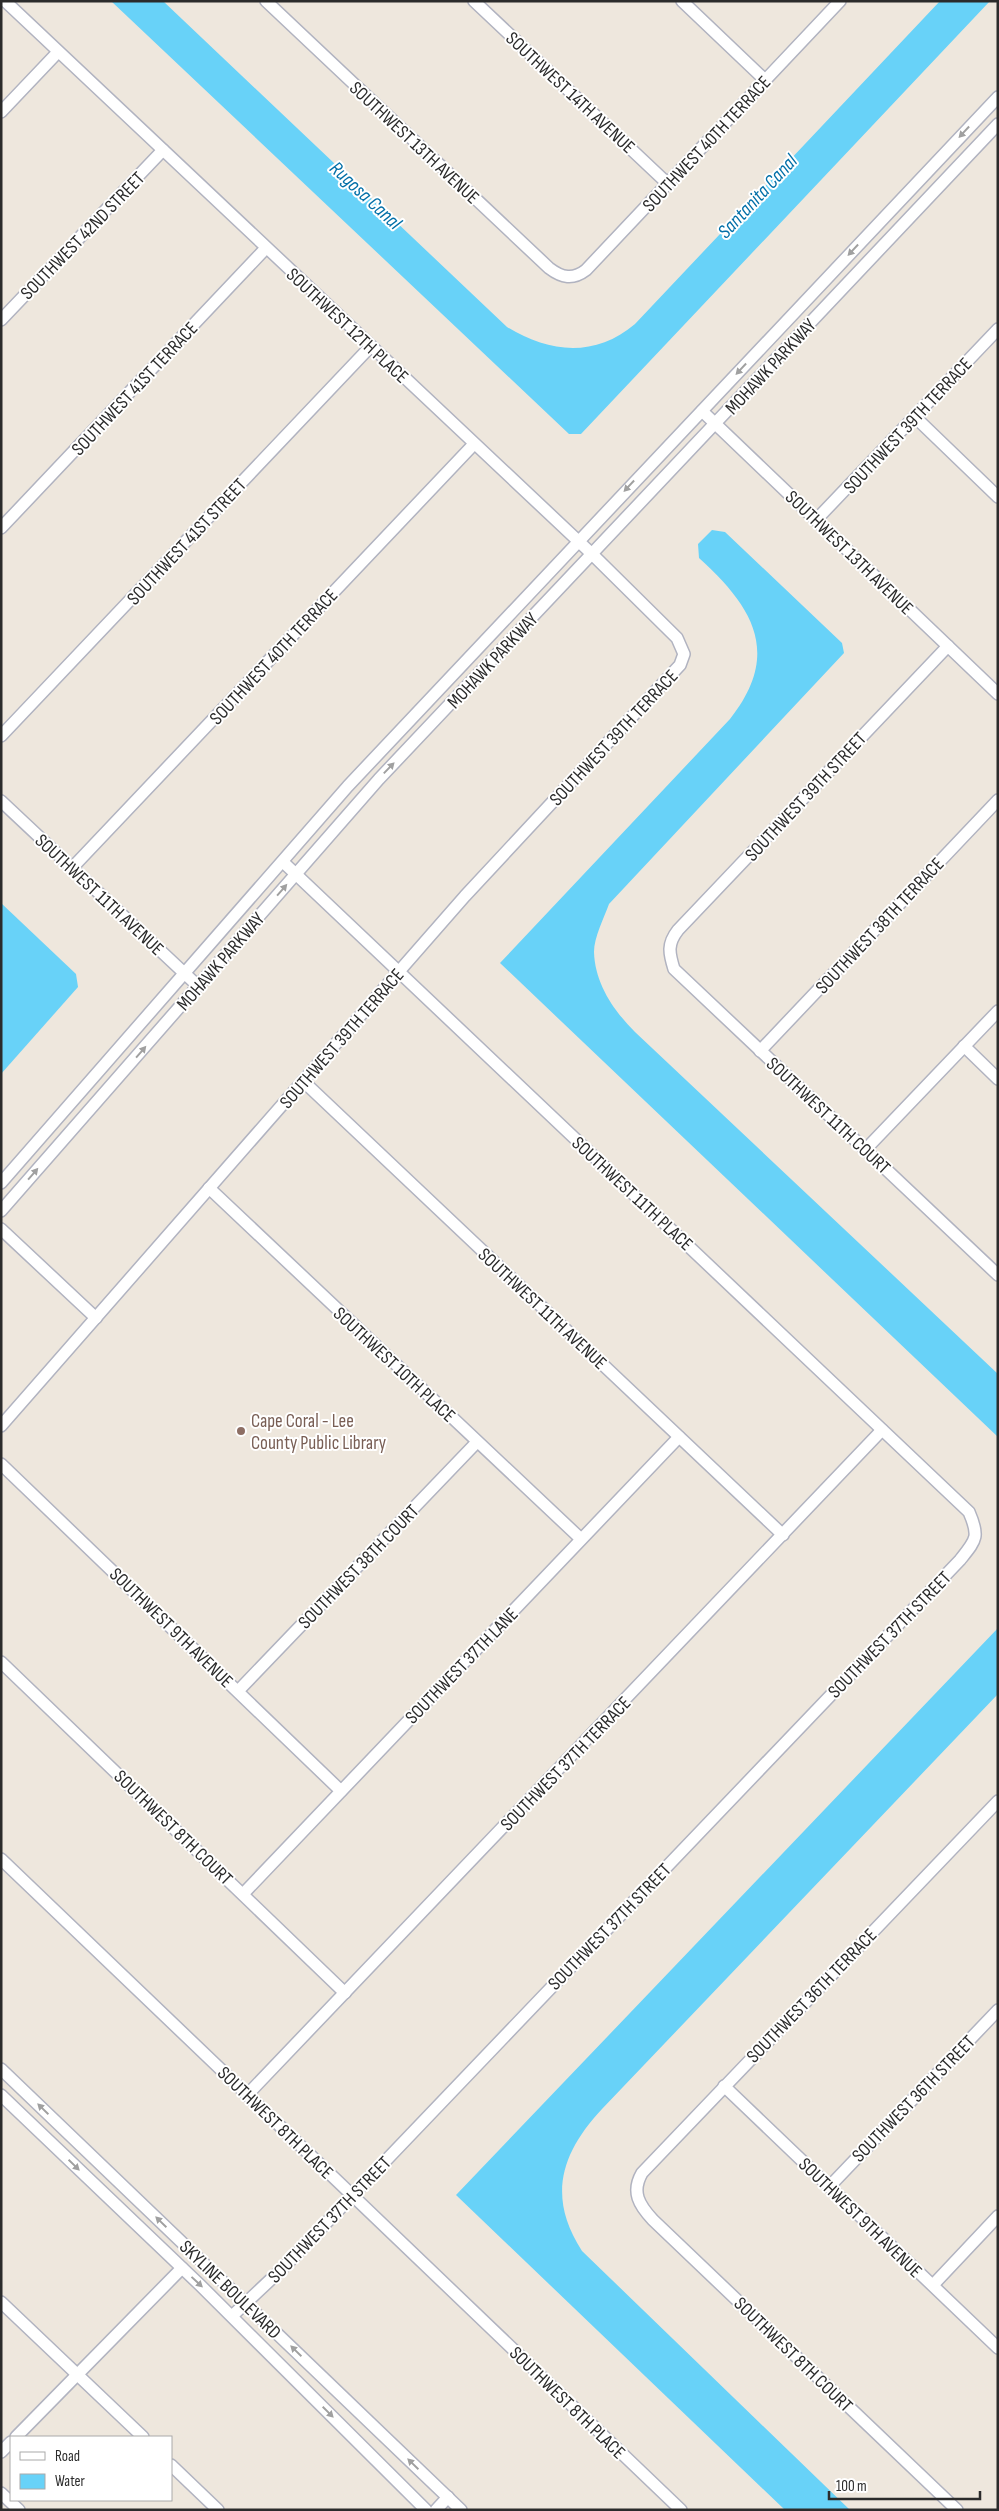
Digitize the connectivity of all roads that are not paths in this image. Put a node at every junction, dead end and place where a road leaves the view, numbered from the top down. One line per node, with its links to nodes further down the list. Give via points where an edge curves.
1 (5, 1): 6 (street, SOUTHWEST 12TH PLACE)
2 (266, 1): 14 (street, SOUTHWEST 13TH AVENUE, via 549,268)
3 (474, 1): 12 (street, SOUTHWEST 14TH AVENUE)
4 (682, 1): 7 (street)
5 (840, 1): 7 (street, SOUTHWEST 40TH TERRACE)
6 (58, 52): 9 (street); 11 (street, SOUTHWEST 12TH PLACE)
7 (765, 80): 12 (street, SOUTHWEST 40TH TERRACE)
8 (998, 97): 18 (street, MOHAWK PARKWAY, one-way to 18)
9 (1, 112)
10 (998, 124): 20 (street, MOHAWK PARKWAY)
11 (163, 150): 13 (street, SOUTHWEST 12TH PLACE); 15 (street, SOUTHWEST 42ND STREET)
12 (668, 184): 14 (street, SOUTHWEST 40TH TERRACE, via 586,270)
13 (266, 248): 17 (street, SOUTHWEST 12TH PLACE); 24 (street, SOUTHWEST 41ST TERRACE)
14 (568, 278)
15 (1, 320)
16 (998, 329): 19 (street, SOUTHWEST 39TH TERRACE)
17 (370, 346): 21 (street, SOUTHWEST 12TH PLACE); 30 (street, SOUTHWEST 41ST STREET)
18 (702, 411): 20 (street, SOUTHWEST 13TH AVENUE); 25 (street, MOHAWK PARKWAY, one-way to 25)
19 (915, 417): 22 (street); 23 (street, SOUTHWEST 39TH TERRACE)
20 (715, 423): 23 (street, SOUTHWEST 13TH AVENUE); 26 (street, MOHAWK PARKWAY)
21 (474, 444): 25 (street, SOUTHWEST 12TH PLACE); 34 (street, SOUTHWEST 40TH TERRACE)
22 (998, 497)
23 (816, 520): 27 (street, SOUTHWEST 13TH AVENUE)
24 (1, 528)
25 (578, 541): 26 (street, SOUTHWEST 12TH PLACE); 33 (street, MOHAWK PARKWAY, via 388,743)
26 (592, 554): 28 (street, SOUTHWEST 12TH PLACE, via 677,638); 35 (street, MOHAWK PARKWAY, one-way to 26, via 379,779)
27 (948, 646): 29 (street, SOUTHWEST 13TH AVENUE); 36 (street, SOUTHWEST 39TH STREET, via 678,930 671,938)
28 (684, 654): 37 (street, SOUTHWEST 39TH TERRACE, via 674,672)
29 (998, 694)
30 (1, 736)
31 (998, 800): 42 (street, SOUTHWEST 38TH TERRACE)
32 (1, 802): 34 (street, SOUTHWEST 11TH AVENUE)
33 (283, 862): 35 (street, SOUTHWEST 11TH PLACE); 38 (street, MOHAWK PARKWAY)
34 (72, 868): 38 (street, SOUTHWEST 11TH AVENUE)
35 (296, 874): 37 (street, SOUTHWEST 11TH PLACE); 39 (street, MOHAWK PARKWAY, one-way to 35)
36 (668, 950): 42 (street, SOUTHWEST 11TH COURT, via 674,969)
37 (398, 972): 44 (street, SOUTHWEST 39TH TERRACE); 53 (street, SOUTHWEST 11TH PLACE)
38 (185, 973): 39 (street, SOUTHWEST 11TH AVENUE); 46 (street, MOHAWK PARKWAY)
39 (198, 986): 48 (street, MOHAWK PARKWAY, one-way to 39)
40 (998, 1011): 41 (street)
41 (964, 1046): 43 (street); 45 (street)
42 (760, 1051): 45 (street, SOUTHWEST 11TH COURT)
43 (998, 1079)
44 (303, 1081): 47 (street, SOUTHWEST 39TH TERRACE); 54 (street, SOUTHWEST 11TH AVENUE)
45 (866, 1150): 50 (street, SOUTHWEST 11TH COURT)
46 (1, 1183)
47 (209, 1188): 51 (street, SOUTHWEST 39TH TERRACE); 55 (street, SOUTHWEST 10TH PLACE)
48 (1, 1211)
49 (1, 1229): 51 (street)
50 (998, 1276)
51 (96, 1318): 52 (street, SOUTHWEST 39TH TERRACE)
52 (1, 1426)
53 (882, 1430): 57 (street, SOUTHWEST 11TH PLACE, via 969,1512); 58 (street, SOUTHWEST 37TH TERRACE)
54 (680, 1437): 58 (street, SOUTHWEST 11TH AVENUE); 59 (street, SOUTHWEST 37TH LANE)
55 (477, 1442): 59 (street, SOUTHWEST 10TH PLACE); 61 (street, SOUTHWEST 38TH COURT)
56 (1, 1464): 61 (street, SOUTHWEST 9TH AVENUE)
57 (977, 1530): 74 (street, SOUTHWEST 37TH STREET, via 975,1541 960,1560)
58 (783, 1535): 66 (street, SOUTHWEST 37TH TERRACE)
59 (581, 1539): 62 (street, SOUTHWEST 37TH LANE)
60 (1, 1662): 65 (street, SOUTHWEST 8TH COURT)
61 (239, 1690): 62 (street, SOUTHWEST 9TH AVENUE)
62 (341, 1791): 65 (street, SOUTHWEST 37TH LANE)
63 (998, 1801): 69 (street, SOUTHWEST 36TH TERRACE)
64 (1, 1859): 71 (street, SOUTHWEST 8TH PLACE)
65 (243, 1894): 66 (street, SOUTHWEST 8TH COURT)
66 (345, 1993): 71 (street, SOUTHWEST 37TH TERRACE)
67 (998, 2010): 72 (street, SOUTHWEST 36TH STREET)
68 (1, 2069): 79 (street, SKYLINE BOULEVARD, one-way to 68)
69 (724, 2086): 72 (street, SOUTHWEST 9TH AVENUE); 73 (street, SOUTHWEST 36TH TERRACE, via 642,2173 636,2183)
70 (1, 2095): 76 (street, SKYLINE BOULEVARD, one-way to 76)
71 (247, 2095): 74 (street, SOUTHWEST 8TH PLACE)
72 (829, 2187): 77 (street, SOUTHWEST 9TH AVENUE)
73 (635, 2194): 96 (street, SOUTHWEST 8TH COURT, via 653,2220)
74 (352, 2195): 79 (street, SOUTHWEST 37TH STREET); 95 (street, SOUTHWEST 8TH PLACE)
75 (998, 2216): 77 (street)
76 (182, 2268): 80 (street, SKYLINE BOULEVARD, one-way to 80); 82 (street)
77 (933, 2285): 81 (street, SOUTHWEST 9TH AVENUE)
78 (1, 2302): 82 (street)
79 (246, 2303): 80 (street, SOUTHWEST 37TH STREET); 89 (street, SKYLINE BOULEVARD, one-way to 79)
80 (232, 2316): 92 (street, SKYLINE BOULEVARD, one-way to 92)
81 (998, 2348)
82 (78, 2374): 83 (street); 84 (street)
83 (17, 2436)
84 (142, 2436)
85 (10, 2443): 86 (street)
86 (1, 2452)
87 (172, 2466): 91 (street)
88 (1, 2493): 90 (street)
89 (448, 2497): 93 (street); 94 (street, SKYLINE BOULEVARD)
90 (19, 2510)
91 (218, 2510)
92 (426, 2510)
93 (436, 2510)
94 (461, 2510)
95 (681, 2510)
96 (957, 2510)

